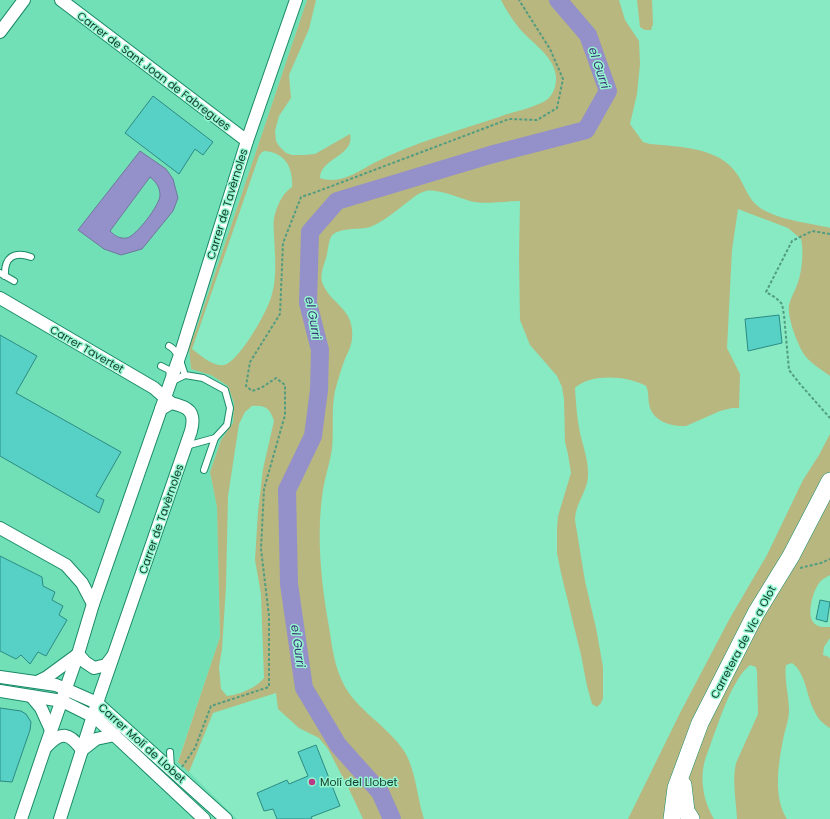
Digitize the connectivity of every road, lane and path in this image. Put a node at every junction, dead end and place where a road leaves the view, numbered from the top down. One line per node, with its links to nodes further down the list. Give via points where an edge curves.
1 (24, 0): 5 (street)
2 (61, 0): 6 (street, Carrer de Sant Joan de Fabregues)
3 (296, 0): 6 (street, Carrer de Tavèrnoles)
4 (519, 0): 42 (path, via 550,49 563,79 557,108 537,120 509,119 301,197 283,243 280,314 250,362 246,386 252,391 276,378 285,385 285,414 264,489 261,549 269,616 269,687 211,706 195,748)
5 (0, 32)
6 (247, 141): 13 (street, Carrer de Tavèrnoles)
7 (830, 234): 18 (path, via 812,231 792,241 766,292 782,304 789,370)
8 (31, 257): 9 (lane, via 13,255 7,261)
9 (3, 274): 10 (lane)
10 (14, 281)
11 (0, 298): 17 (street, Carrer Tavertet, via 154,388)
12 (169, 346): 13 (lane, via 174,348)
13 (179, 357): 15 (lane); 16 (street, Carrer de Tavèrnoles)
14 (161, 366): 16 (lane, via 169,370)
15 (185, 375): 16 (lane); 19 (lane, via 203,378 225,390 230,408 227,425)
16 (171, 382): 17 (street, Carrer de Tavèrnoles)
17 (166, 403): 20 (street, Carrer de Tavèrnoles, via 184,406 190,412 193,421); 26 (street, Carrer de Tavèrnoles)
18 (830, 418)
19 (215, 438): 20 (lane); 21 (lane)
20 (186, 446): 28 (street, Carrer de Tavèrnoles)
21 (204, 470)
22 (830, 480): 25 (street, Carretera de Vic a Olot)
23 (0, 528): 26 (street, via 66,565 82,583)
24 (830, 559): 25 (path, via 801,568)
25 (785, 565): 41 (street, Carretera de Vic a Olot, via 756,613 700,723)
26 (93, 604): 27 (street, Carrer de Tavèrnoles)
27 (78, 654): 28 (street, via 94,668 106,665); 30 (street); 32 (street, Carrer de Tavèrnoles)
28 (113, 656): 34 (street, Carrer de Tavèrnoles)
29 (0, 677): 30 (street, Carrer Molí de Llobet)
30 (38, 682): 32 (street, Carrer Molí de Llobet, via 56,685)
31 (0, 691): 33 (street, Carrer Molí de Llobet)
32 (64, 695): 33 (street, Carrer Molí de Llobet); 34 (street, Carrer Molí de Llobet); 35 (street, Carrer Molí de Llobet); 36 (street, Carrer de Tavèrnoles)
33 (31, 696): 36 (street, via 42,708)
34 (97, 703): 35 (street, Carrer de Tavèrnoles); 42 (street, Carrer Molí de Llobet)
35 (93, 716): 37 (street, Carrer Molí de Llobet); 39 (street, Carrer de Tavèrnoles)
36 (51, 730): 38 (street, Carrer de Tavèrnoles)
37 (115, 735): 39 (street, via 96,740); 45 (street, Carrer Molí de Llobet)
38 (44, 748): 39 (street, via 54,738 63,735 74,740); 43 (street, Carrer de Tavèrnoles)
39 (82, 750): 44 (street, Carrer de Tavèrnoles)
40 (170, 752): 42 (lane)
41 (685, 764): 47 (street, Carretera de Vic a Olot, via 676,788); 48 (street, Carretera de Vic a Olot, via 683,795 686,811)
42 (176, 768): 46 (street, Carrer Molí de Llobet)
43 (21, 819)
44 (60, 819)
45 (204, 819)
46 (226, 819)
47 (672, 819)
48 (691, 819)

